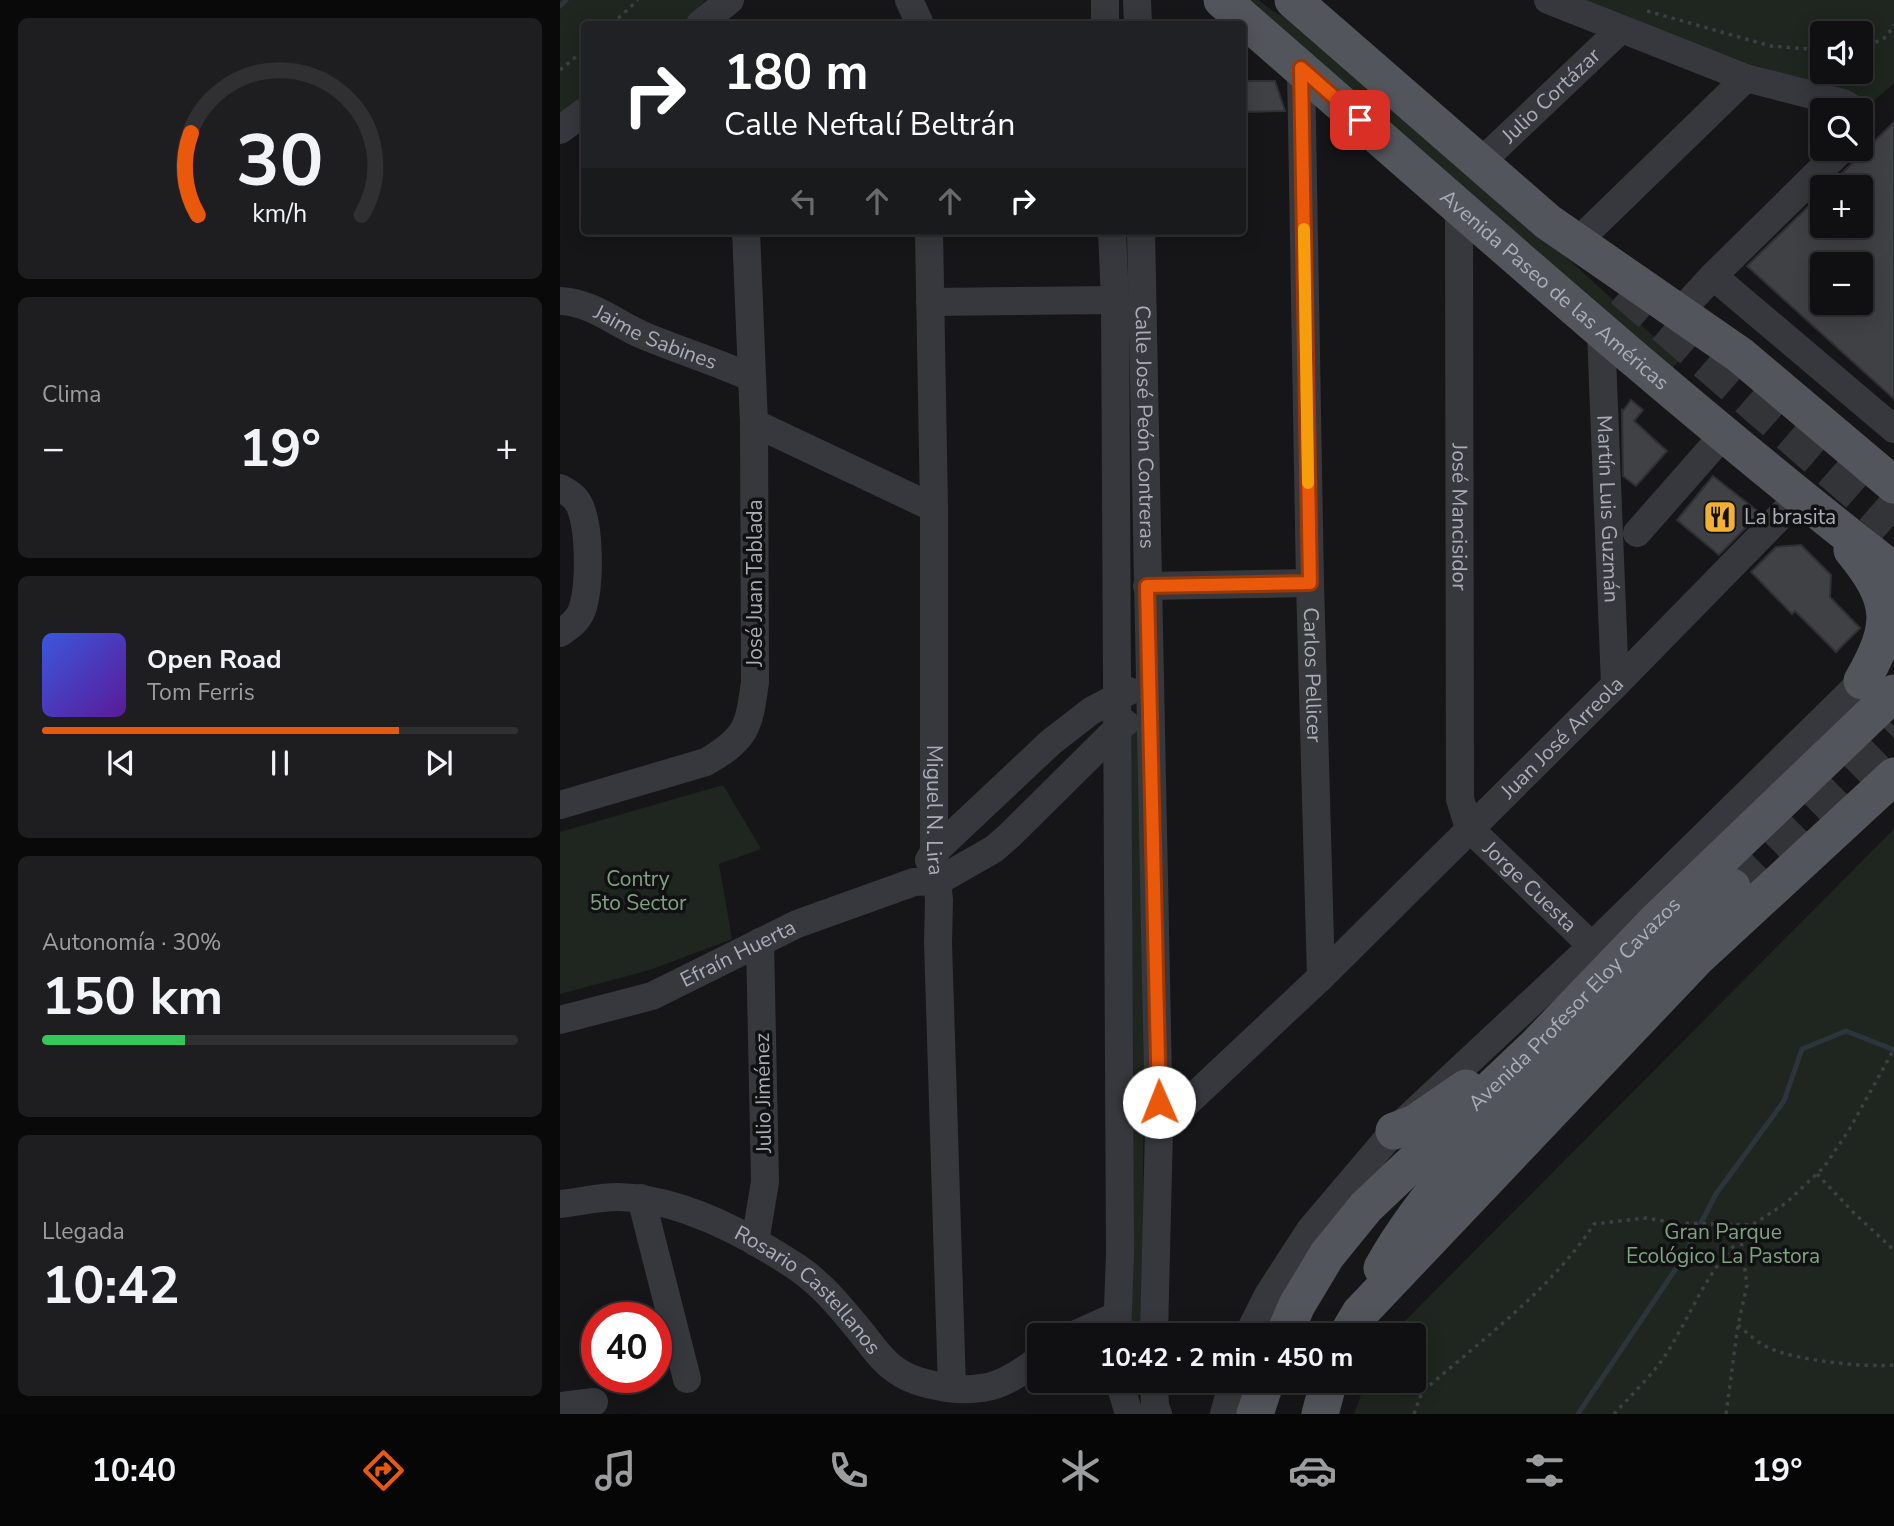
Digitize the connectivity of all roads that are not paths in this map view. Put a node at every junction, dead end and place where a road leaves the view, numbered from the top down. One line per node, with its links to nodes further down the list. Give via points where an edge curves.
1 (730, 0): 9 (street)
2 (736, 0): 10 (street)
3 (909, 0): 11 (street)
4 (1105, 0): 12 (street)
5 (1138, 0): 13 (street)
6 (1222, 0): 15 (main road, Avenida Paseo de las Américas)
7 (1293, 0): 21 (main road)
8 (1548, 0): 14 (street)
9 (704, 21)
10 (737, 21)
11 (919, 21)
12 (1105, 21)
13 (1138, 21)
14 (1621, 29): 16 (street); 21 (street, Julio Cortázar)
15 (1301, 68): 22 (main road, Avenida Paseo de las Américas); 49 (street, Carlos Pellicer)
16 (1746, 78): 17 (street); 27 (street)
17 (1824, 98)
18 (581, 114): 19 (street)
19 (560, 130)
20 (1830, 161): 28 (street)
21 (1480, 163): 27 (main road)
22 (1458, 205): 34 (main road, Avenida Paseo de las Américas); 61 (street, José Mancisidor, via 1460,800)
23 (746, 235): 36 (street, José Juan Tablada)
24 (929, 235): 31 (street, Miguel N. Lira)
25 (1112, 235): 29 (street, Calle José Peón Contreras)
26 (1141, 235): 50 (street, Calle José Peón Contreras)
27 (1577, 242): 32 (main road)
28 (1713, 276): 32 (street); 33 (street)
29 (1115, 300): 31 (street); 56 (street, Calle José Peón Contreras)
30 (560, 301): 36 (street, Jaime Sabines, via 596,310 640,333)
31 (930, 302): 46 (street, Miguel N. Lira)
32 (1679, 313): 35 (main road)
33 (1766, 321): 35 (street); 37 (street)
34 (1601, 332): 40 (main road, Avenida Paseo de las Américas); 53 (street, Martín Luis Guzmán)
35 (1740, 355): 41 (main road)
36 (752, 378): 38 (street, José Juan Tablada)
37 (1869, 408): 39 (street); 41 (street)
38 (754, 423): 46 (street); 60 (street, José Juan Tablada, via 755,681 743,735 706,762)
39 (1894, 429)
40 (1720, 431): 45 (main road, Avenida Paseo de las Américas); 47 (street); 48 (main road, via 1723,427 1736,431 1771,453)
41 (1851, 448): 42 (main road); 43 (main road)
42 (1894, 476)
43 (1894, 485)
44 (560, 488): 51 (street, via 577,500 582,512 587,586 582,611 572,626)
45 (1809, 505): 48 (main road, Avenida Paseo de las Américas); 53 (street, Juan José Arreola); 54 (main road, via 1869,571 1882,596 1887,612)
46 (934, 508): 62 (street, Miguel N. Lira)
47 (1637, 533)
48 (1893, 553)
49 (1310, 583): 50 (street); 67 (street, Carlos Pellicer)
50 (1147, 586): 55 (street, Calle José Peón Contreras)
51 (560, 633)
52 (1894, 656): 54 (main road)
53 (1615, 685): 61 (street, Juan José Arreola)
54 (1878, 687): 66 (street); 69 (main road, Avenida Profesor Eloy Cavazos)
55 (1151, 694): 56 (street); 57 (street, Efraín Huerta); 71 (street, Calle José Peón Contreras)
56 (1116, 696): 57 (street, Calle José Peón Contreras); 62 (street, via 1051,742)
57 (1117, 729): 63 (street, Efraín Huerta, via 1002,842); 76 (street, Calle José Peón Contreras, via 1121,1254)
58 (1894, 776): 70 (main road, via 1696,959)
59 (1894, 796): 70 (main road, via 1670,1019)
60 (560, 804)
61 (1469, 828): 66 (street, Jorge Cuesta); 67 (street, Juan José Arreola)
62 (934, 852): 63 (street)
63 (926, 882): 65 (street, Efraín Huerta, via 797,924); 84 (street, Miguel N. Lira, via 938,957)
64 (1732, 887): 81 (main road, via 1467,1153 1406,1228)
65 (760, 942): 68 (street, Efraín Huerta, via 652,996); 75 (street, Julio Jiménez, via 765,1182)
66 (1592, 946): 72 (street)
67 (1321, 977): 71 (street)
68 (560, 1020)
69 (1536, 1046): 72 (main road, via 1415,1123); 79 (main road, Avenida Profesor Eloy Cavazos, via 1366,1207 1327,1255)
70 (1588, 1075): 80 (main road)
71 (1159, 1129): 77 (street, Calle José Peón Contreras)
72 (1394, 1131): 78 (street, via 1310,1230)
73 (641, 1198): 74 (street, Rosario Castellanos); 75 (street, Rosario Castellanos, via 693,1212); 83 (street)
74 (560, 1205)
75 (755, 1242): 84 (street, Rosario Castellanos, via 826,1291 892,1367 919,1381)
76 (1117, 1323)
77 (1154, 1323)
78 (1254, 1323)
79 (1289, 1323)
80 (1354, 1323)
81 (1354, 1323)
82 (1027, 1368): 84 (street, Rosario Castellanos, via 992,1387)
83 (687, 1380)
84 (952, 1388)
85 (1155, 1393): 91 (street)
86 (1230, 1393): 92 (street)
87 (1262, 1393): 93 (main road)
88 (1326, 1393): 94 (main road)
89 (594, 1402): 90 (street)
90 (560, 1406)
91 (1158, 1414)
92 (1224, 1414)
93 (1255, 1414)
94 (1320, 1414)

